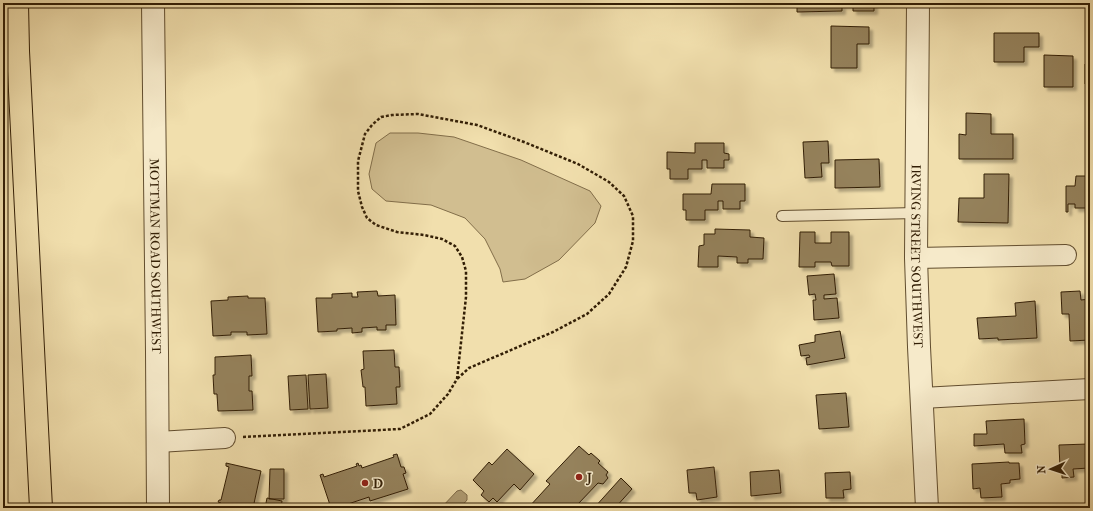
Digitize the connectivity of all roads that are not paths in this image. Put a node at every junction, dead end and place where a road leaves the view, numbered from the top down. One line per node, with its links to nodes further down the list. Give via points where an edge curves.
1 (17, 3): 12 (highway)
2 (153, 3): 11 (street, MOTTMAN ROAD SOUTHWEST)
3 (918, 3): 4 (street, IRVING STREET SOUTHWEST)
4 (916, 213): 5 (lane); 7 (street, IRVING STREET SOUTHWEST)
5 (782, 216)
6 (1066, 255): 7 (street)
7 (916, 258): 9 (street, IRVING STREET SOUTHWEST)
8 (1090, 389): 9 (street)
9 (922, 398): 16 (street, IRVING STREET SOUTHWEST)
10 (225, 438): 11 (street)
11 (158, 442): 15 (street, MOTTMAN ROAD SOUTHWEST)
12 (38, 463): 13 (highway); 14 (highway)
13 (41, 508)
14 (48, 508)
15 (158, 508)
16 (927, 508)

